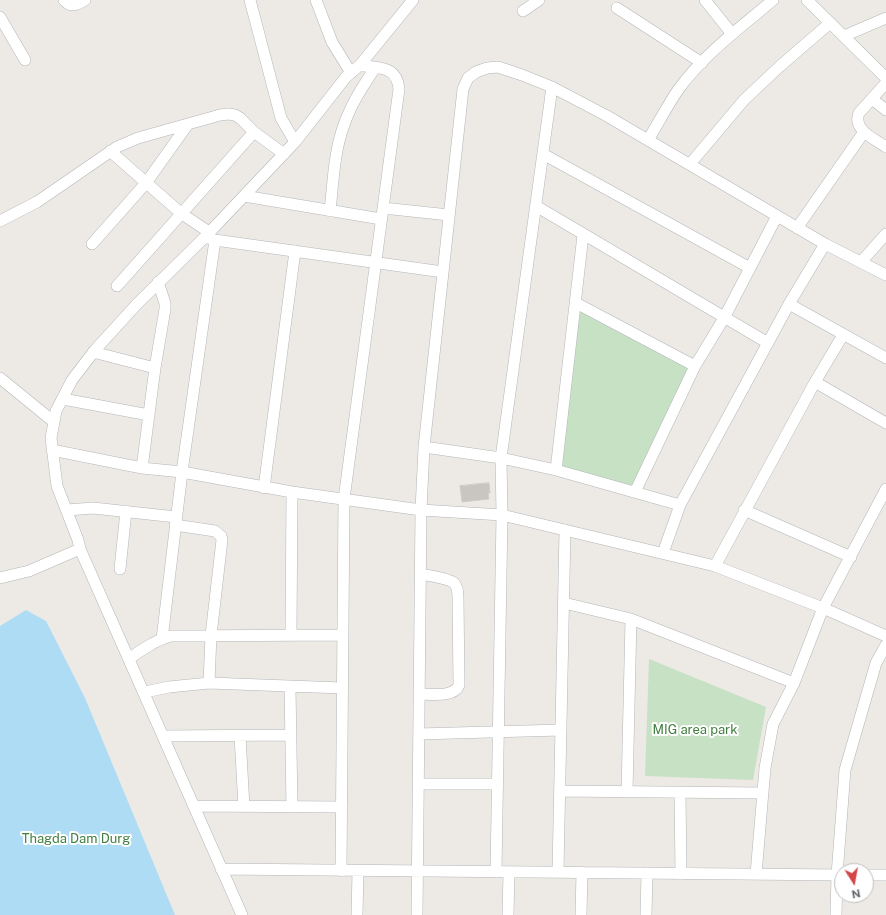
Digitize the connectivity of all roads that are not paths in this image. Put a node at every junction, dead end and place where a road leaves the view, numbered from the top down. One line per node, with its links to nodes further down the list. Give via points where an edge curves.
1 (64, 0): 2 (street, via 68,5 75,5)
2 (85, 0)
3 (250, 0): 31 (street, via 281,118)
4 (316, 0): 21 (street, via 332,42)
5 (413, 0): 19 (street)
6 (539, 0): 11 (street)
7 (704, 0): 15 (street)
8 (773, 0): 15 (street)
9 (807, 0): 14 (street)
10 (617, 8): 18 (street)
11 (523, 12)
12 (0, 17): 17 (street)
13 (886, 18): 16 (street)
14 (830, 23): 16 (street); 36 (street, via 744,100)
15 (732, 34): 18 (street)
16 (844, 36): 22 (street)
17 (25, 60)
18 (702, 63): 30 (street, via 678,90)
19 (360, 65): 20 (street); 21 (street)
20 (375, 68): 40 (street, via 355,98 343,126); 41 (street, via 388,69 396,74 399,88)
21 (351, 73): 31 (street)
22 (886, 78)
23 (886, 83): 25 (street)
24 (552, 87): 30 (street); 35 (street); 43 (street, via 498,67 476,72 468,78 463,89)
25 (872, 99): 26 (street); 29 (street, via 857,117 858,124)
26 (886, 110)
27 (188, 124): 28 (street, via 228,114 240,118); 33 (street, via 138,138); 37 (street)
28 (254, 132): 34 (street); 42 (street)
29 (864, 132): 32 (street); 46 (street)
30 (648, 140): 36 (street)
31 (295, 142): 34 (street)
32 (886, 147)
33 (110, 151): 37 (street); 45 (street, via 37,202)
34 (284, 154): 38 (street)
35 (543, 154): 39 (street); 55 (street)
36 (690, 164): 44 (street)
37 (146, 183): 42 (street); 50 (street)
38 (244, 196): 40 (street); 49 (street)
39 (536, 206): 48 (street); 77 (street)
40 (330, 211): 41 (street)
41 (382, 213): 43 (street); 54 (street)
42 (182, 214): 49 (street); 59 (street)
43 (449, 215): 56 (street)
44 (777, 216): 46 (street); 55 (street)
45 (0, 221)
46 (797, 228): 51 (street)
47 (886, 234): 53 (street)
48 (583, 235): 60 (street); 62 (street)
49 (210, 236): 52 (street); 58 (street); 80 (street)
50 (92, 244)
51 (825, 244): 53 (street); 61 (street)
52 (295, 251): 54 (street); 81 (street)
53 (861, 262): 57 (street)
54 (376, 263): 56 (street); 85 (street)
55 (750, 268): 62 (street)
56 (443, 272): 75 (street)
57 (886, 275)
58 (158, 282): 65 (street); 68 (street, via 165,309)
59 (117, 286)
60 (576, 303): 67 (street); 79 (street)
61 (789, 304): 63 (street); 64 (street)
62 (724, 318): 64 (street); 67 (street)
63 (843, 335): 66 (street); 70 (street)
64 (768, 343): 86 (street)
65 (93, 352): 68 (street); 71 (street, via 72,380)
66 (886, 358)
67 (695, 366): 84 (street)
68 (155, 368): 72 (street)
69 (0, 378): 73 (street)
70 (815, 382): 74 (street); 89 (street)
71 (62, 399): 72 (street); 73 (street)
72 (149, 415): 78 (street)
73 (54, 422): 76 (street)
74 (886, 423)
75 (424, 447): 77 (street); 88 (street)
76 (52, 450): 78 (street); 87 (street, via 57,486)
77 (501, 458): 79 (street); 91 (street)
78 (142, 468): 80 (street)
79 (556, 470): 84 (street)
80 (182, 472): 81 (street); 92 (street)
81 (264, 488): 83 (street)
82 (886, 489): 96 (street)
83 (292, 492): 85 (street); 105 (street)
84 (634, 492): 86 (street)
85 (344, 499): 88 (street); 106 (street)
86 (680, 505): 95 (street)
87 (67, 510): 90 (street, via 93,508); 94 (street)
88 (421, 510): 91 (street); 99 (street)
89 (744, 510): 96 (street); 97 (street)
90 (126, 511): 92 (street); 98 (street)
91 (502, 515): 93 (street); 118 (street)
92 (176, 521): 104 (street, via 215,531 221,536); 108 (street)
93 (565, 530): 95 (street); 101 (street)
94 (80, 549): 100 (street, via 29,571); 110 (street)
95 (663, 553): 97 (street)
96 (851, 556): 102 (street)
97 (714, 566): 102 (street)
98 (120, 569)
99 (421, 574): 116 (street); 116 (street, via 449,580 456,586 459,685 455,691 449,693)
100 (0, 578)
101 (564, 603): 103 (street); 117 (street)
102 (823, 608): 107 (street); 112 (street)
103 (630, 619): 112 (street); 126 (street)
104 (211, 635): 105 (street); 108 (street, via 178,635); 111 (street)
105 (291, 635): 106 (street)
106 (342, 635): 114 (street)
107 (886, 636)
108 (162, 639): 110 (street)
109 (886, 644): 133 (street, via 876,663 844,770)
110 (130, 658): 115 (street)
111 (209, 683): 113 (street); 115 (street, via 169,686)
112 (794, 683): 128 (street, via 773,724)
113 (290, 687): 114 (street); 122 (street)
114 (342, 688): 132 (street)
115 (144, 692): 120 (street)
116 (419, 694): 119 (street)
117 (561, 730): 118 (street); 125 (street)
118 (498, 731): 119 (street); 124 (street)
119 (419, 734): 123 (street)
120 (164, 736): 121 (street); 129 (street)
121 (240, 736): 122 (street); 130 (street)
122 (290, 736): 131 (street)
123 (418, 784): 124 (street); 137 (street)
124 (498, 784): 138 (street)
125 (560, 791): 126 (street); 140 (street)
126 (627, 792): 127 (street)
127 (680, 792): 128 (street); 143 (street)
128 (763, 793): 144 (street)
129 (194, 806): 130 (street); 134 (street)
130 (244, 807): 131 (street)
131 (292, 807): 132 (street)
132 (342, 807): 135 (street)
133 (840, 863)
134 (222, 869): 135 (street); 149 (street)
135 (341, 871): 136 (street)
136 (358, 871): 137 (street); 150 (street)
137 (417, 871): 138 (street); 151 (street)
138 (496, 872): 139 (street)
139 (509, 872): 140 (street); 152 (street)
140 (558, 872): 141 (street)
141 (582, 872): 142 (street); 153 (street)
142 (647, 873): 143 (street); 154 (street)
143 (681, 874): 144 (street)
144 (756, 874): 145 (street)
145 (834, 875)
146 (874, 875): 147 (street)
147 (886, 875)
148 (837, 903): 155 (street)
149 (242, 915)
150 (357, 915)
151 (417, 915)
152 (508, 915)
153 (581, 915)
154 (646, 915)
155 (836, 915)

